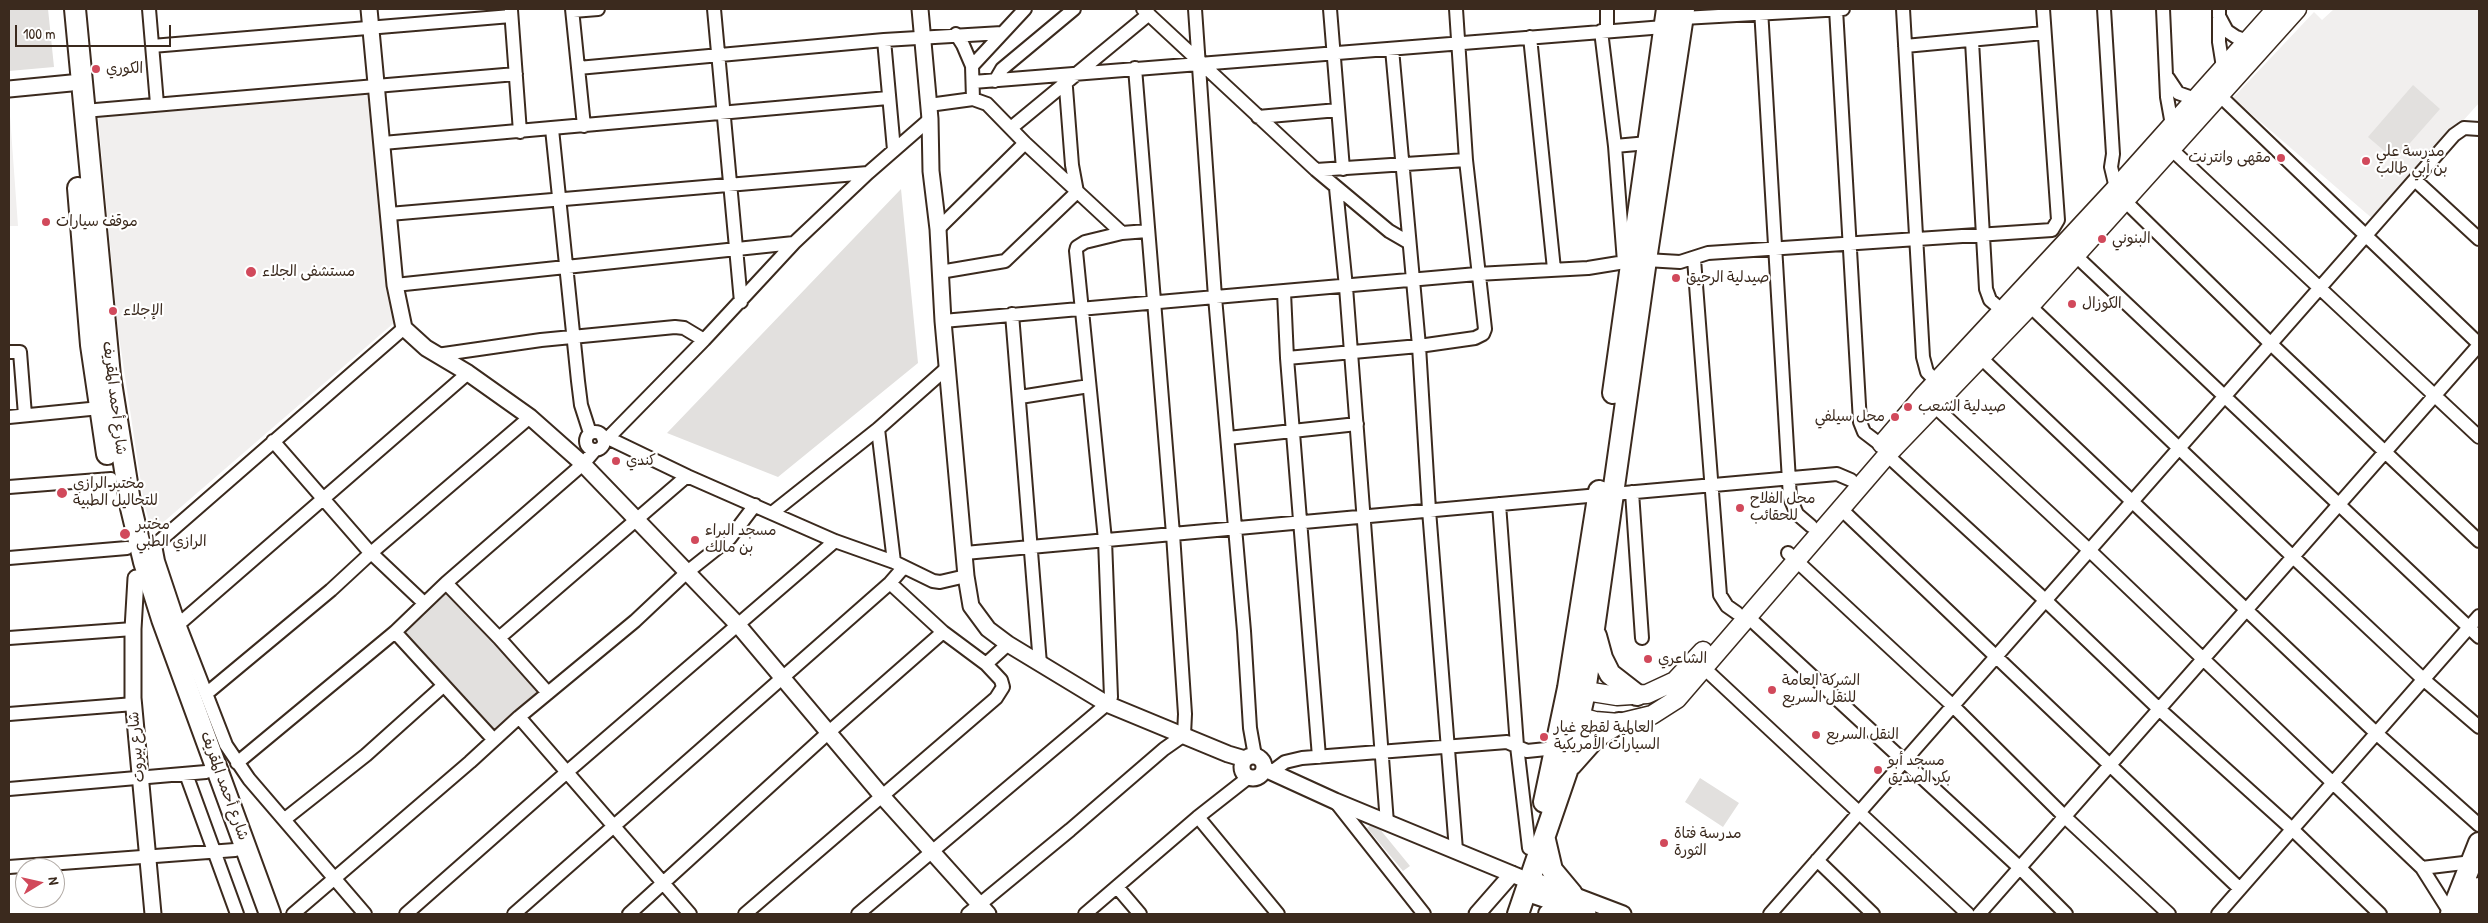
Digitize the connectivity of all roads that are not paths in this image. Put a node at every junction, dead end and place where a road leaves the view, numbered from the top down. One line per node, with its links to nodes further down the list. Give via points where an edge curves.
1 (64, 9): 54 (main road, شارع أحمد المقريف)
2 (75, 9): 63 (main road, شارع أحمد المقريف)
3 (149, 9): 39 (street)
4 (369, 9): 28 (street)
5 (598, 9): 22 (street)
6 (714, 9): 43 (street)
7 (920, 9): 33 (street)
8 (1025, 9): 30 (street)
9 (1074, 9): 52 (street, via 1002,69)
10 (1195, 9): 44 (street)
11 (1330, 9): 42 (street)
12 (1456, 9): 38 (street)
13 (1607, 9): 29 (street)
14 (1836, 9): 15 (street); 24 (street); 101 (street)
15 (1843, 9)
16 (1904, 9): 40 (street)
17 (2043, 9): 32 (street)
18 (2104, 9): 87 (street, via 2113,154)
19 (2163, 9): 51 (street)
20 (2276, 9): 37 (main road)
21 (2297, 9): 57 (main road)
22 (572, 10): 46 (street)
23 (1146, 11): 44 (street); 50 (street)
24 (1761, 11): 27 (street); 103 (street)
25 (511, 12): 28 (street); 49 (street)
26 (2219, 12): 37 (street, via 2227,31); 48 (street)
27 (1675, 16): 29 (street); 75 (main road); 106 (main road)
28 (371, 29): 39 (street); 55 (street)
29 (1604, 31): 34 (street); 76 (street)
30 (1002, 33): 31 (street); 45 (street)
31 (956, 34): 33 (street); 45 (street)
32 (2044, 34): 36 (street); 94 (street, via 2057,224 2048,232)
33 (922, 37): 35 (street); 64 (street)
34 (1530, 37): 38 (street); 108 (street)
35 (884, 40): 43 (street); 58 (street)
36 (1972, 41): 40 (street); 94 (street)
37 (2247, 41): 48 (main road)
38 (1458, 44): 41 (street); 79 (street)
39 (152, 46): 61 (street)
40 (1905, 46): 98 (street)
41 (1392, 49): 42 (street); 80 (street)
42 (1334, 54): 44 (street); 62 (street)
43 (718, 56): 46 (street); 65 (street)
44 (1200, 63): 47 (street); 66 (street); 116 (street)
45 (972, 66): 53 (street)
46 (578, 68): 68 (street)
47 (1135, 68): 50 (street); 92 (street)
48 (2223, 68): 57 (main road)
49 (516, 74): 55 (street); 72 (street)
50 (1069, 78): 52 (street); 69 (street); 88 (street, via 1072,166)
51 (2168, 78): 60 (street, via 2178,93); 67 (street)
52 (995, 81): 53 (street)
53 (973, 82): 59 (street)
54 (70, 83): 56 (street); 96 (main road, شارع أحمد المقريف)
55 (377, 85): 61 (street); 73 (street)
56 (9, 89)
57 (2213, 89): 60 (main road); 77 (main road); 95 (street)
58 (888, 98): 65 (street); 78 (street)
59 (973, 99): 64 (street); 69 (street, via 987,104)
60 (2195, 99): 67 (main road)
61 (157, 104): 63 (street)
62 (1338, 110): 66 (street); 81 (street)
63 (84, 111): 96 (main road, شارع أحمد المقريف)
64 (930, 112): 78 (street); 91 (street)
65 (724, 114): 68 (street); 85 (street)
66 (1258, 117): 82 (street)
67 (2172, 125): 87 (main road)
68 (584, 126): 70 (street)
69 (1011, 128): 74 (street)
70 (552, 129): 72 (street); 89 (street)
71 (2479, 129): 84 (street, via 2470,127 2459,131)
72 (520, 132): 73 (street)
73 (383, 143): 90 (street)
74 (1025, 143): 88 (street); 91 (street)
75 (1648, 143): 76 (street); 106 (main road)
76 (1615, 146): 106 (street)
77 (2170, 148): 87 (main road); 114 (street)
78 (894, 150): 83 (street)
79 (1466, 160): 80 (street); 110 (street)
80 (1402, 164): 81 (street); 99 (street)
81 (1343, 169): 82 (street)
82 (1316, 170): 86 (street)
83 (868, 173): 85 (street); 100 (street)
84 (2414, 180): 95 (street); 97 (street)
85 (730, 184): 89 (street); 102 (street)
86 (1336, 188): 99 (street, via 1388,231); 113 (street)
87 (2123, 188): 104 (main road); 121 (main road); 127 (street)
88 (1077, 192): 93 (street); 109 (street, via 1005,261)
89 (559, 200): 90 (street); 107 (street)
90 (389, 214): 112 (street)
91 (938, 229): 109 (street)
92 (1147, 231): 93 (street); 118 (street)
93 (1122, 233): 120 (street, via 1084,242 1077,247)
94 (1984, 236): 98 (street); 121 (street, via 1987,295)
95 (2366, 236): 114 (street); 128 (street)
96 (88, 239): 143 (main road, شارع أحمد المقريف); 292 (main road, شارع أحمد المقريف, via 122,464 144,562)
97 (2479, 239)
98 (1915, 240): 101 (street); 137 (street, via 1923,357 1927,372)
99 (1408, 242): 111 (street)
100 (794, 243): 102 (street); 117 (street)
101 (1850, 244): 103 (street); 157 (street, via 1860,422 1864,432)
102 (737, 249): 107 (street); 117 (street)
103 (1776, 249): 105 (street, via 1708,253); 161 (street)
104 (2076, 255): 119 (main road); 139 (street)
105 (1694, 259): 106 (street, via 1680,262); 164 (street)
106 (1634, 261): 108 (street); 166 (main road)
107 (567, 267): 112 (street); 125 (street)
108 (1554, 270): 110 (street)
109 (940, 272): 123 (street)
110 (1477, 274): 111 (street); 129 (street, via 1483,334)
111 (1413, 280): 113 (street); 129 (street)
112 (395, 285): 124 (street)
113 (1346, 287): 115 (street); 130 (street)
114 (2319, 289): 127 (street); 140 (street)
115 (1284, 292): 116 (street); 134 (street)
116 (1215, 297): 118 (street); 153 (street)
117 (741, 302): 126 (street)
118 (1154, 304): 120 (street); 180 (street)
119 (2030, 306): 133 (main road); 155 (street)
120 (1083, 309): 122 (street); 138 (street)
121 (2004, 312): 137 (main road)
122 (1012, 314): 123 (street); 141 (street)
123 (943, 321): 135 (street)
124 (404, 328): 132 (street); 154 (street)
125 (575, 337): 126 (street, via 675,327 689,330); 132 (street); 150 (street, via 581,405)
126 (704, 340): 152 (street)
127 (2271, 344): 139 (street); 158 (street)
128 (2479, 345): 140 (street)
129 (1419, 346): 130 (street); 173 (street)
130 (1351, 351): 134 (street); 147 (street)
131 (9, 352): 144 (street, via 20,352)
132 (437, 354): 136 (street)
133 (1980, 357): 142 (main road); 168 (street)
134 (1286, 358): 149 (street)
135 (948, 367): 148 (street); 188 (street)
136 (468, 373): 146 (street); 167 (street)
137 (1937, 382): 142 (main road)
138 (1089, 386): 141 (street); 181 (street)
139 (2224, 396): 155 (street); 171 (street)
140 (2433, 396): 151 (street); 158 (street)
141 (1020, 397): 184 (street)
142 (1928, 401): 157 (main road); 186 (street)
143 (100, 408): 144 (street); 162 (main road, شارع أحمد المقريف)
144 (25, 415): 145 (street)
145 (9, 417)
146 (530, 418): 159 (street); 187 (street)
147 (1357, 424): 149 (street); 175 (street)
148 (878, 429): 174 (street); 192 (street)
149 (1292, 429): 153 (street); 177 (street)
150 (590, 433): 152 (street, via 598,432); 156 (street, via 586,443)
151 (2479, 437)
152 (605, 438): 156 (street, via 602,446); 160 (street)
153 (1228, 438): 179 (street)
154 (273, 441): 167 (street); 203 (street, via 156,545 158,561)
155 (2178, 449): 168 (street); 191 (street)
156 (595, 450): 159 (street)
157 (1884, 450): 163 (main road); 172 (main road); 198 (street)
158 (2386, 452): 171 (street); 183 (street)
159 (583, 464): 176 (street); 196 (street)
160 (686, 476): 170 (street); 176 (street)
161 (1788, 478): 163 (street, via 1837,474); 164 (street); 178 (street, via 1794,510)
162 (111, 479): 165 (street); 185 (main road, شارع أحمد المقريف)
163 (1851, 480): 178 (main road)
164 (1712, 486): 166 (street); 201 (street, via 1720,595 1727,606)
165 (9, 487)
166 (1615, 494): 169 (street); 207 (main road); 213 (street); 223 (main road)
167 (323, 499): 187 (street); 203 (street)
168 (2132, 502): 186 (street); 200 (street)
169 (1499, 504): 173 (street); 241 (street)
170 (755, 505): 174 (street); 193 (street, via 730,538)
171 (2338, 506): 191 (street); 205 (street)
172 (1841, 509): 189 (main road); 215 (street)
173 (1429, 510): 175 (street); 240 (street)
174 (772, 513): 182 (street)
175 (1364, 516): 177 (street); 243 (street)
176 (635, 519): 193 (street); 212 (street)
177 (1299, 522): 179 (street); 244 (street)
178 (1811, 526): 189 (main road)
179 (1236, 528): 180 (street); 245 (street)
180 (1173, 534): 181 (street); 238 (street)
181 (1105, 540): 184 (street); 228 (street, via 1112,688)
182 (835, 541): 192 (street); 204 (street)
183 (2479, 541)
184 (1032, 547): 188 (street); 218 (street)
185 (127, 548): 190 (street); 195 (main road, شارع أحمد المقريف)
186 (2089, 550): 198 (street); 216 (street)
187 (371, 553): 199 (street); 225 (street)
188 (965, 553): 194 (street)
189 (1792, 557): 201 (main road); 229 (street)
190 (9, 558)
191 (2293, 558): 200 (street); 221 (street)
192 (899, 565): 194 (street, via 933,581); 197 (street)
193 (686, 573): 204 (street); 224 (street, via 629,626)
194 (966, 576): 214 (street, via 975,614)
195 (136, 578): 206 (street, شارع بيروت); 251 (main road, شارع أحمد المقريف)
196 (446, 583): 199 (street); 212 (street)
197 (890, 583): 209 (street); 220 (street)
198 (2045, 600): 215 (street); 230 (street)
199 (424, 603): 208 (street)
200 (2247, 609): 216 (street); 237 (street)
201 (1742, 614): 219 (main road); 226 (main road, via 1675,681 1654,692); 246 (street)
202 (2479, 616): 205 (street)
203 (179, 624): 225 (street)
204 (738, 625): 220 (street); 252 (street)
205 (2469, 628): 210 (street); 221 (street)
206 (133, 629): 211 (street); 227 (street, شارع بيروت)
207 (1595, 630): 223 (main road); 226 (main road, via 1610,674)
208 (395, 632): 222 (street); 247 (street)
209 (943, 632): 217 (street); 236 (street)
210 (2479, 637)
211 (9, 638)
212 (499, 638): 224 (street)
213 (1642, 638)
214 (1008, 644): 217 (street); 218 (street)
215 (1996, 656): 229 (street); 248 (street)
216 (2202, 660): 230 (street); 256 (street)
217 (986, 664): 258 (street, via 1001,680 1001,692)
218 (1040, 664): 228 (street)
219 (1704, 668): 234 (main road, via 1666,708 1652,715); 260 (street)
220 (783, 676): 236 (street); 266 (street)
221 (2423, 679): 235 (street); 237 (street)
222 (443, 686): 239 (street); 263 (street, via 366,755)
223 (1576, 690): 226 (main road, via 1618,696); 232 (main road)
224 (548, 693): 233 (street)
225 (206, 694): 247 (street, via 226,745)
226 (1637, 695)
227 (134, 704): 231 (street); 255 (street, شارع بيروت)
228 (1107, 704): 238 (street); 273 (street)
229 (1953, 706): 246 (street); 262 (street)
230 (2159, 709): 248 (street); 267 (street)
231 (9, 714)
232 (1572, 715): 234 (main road); 242 (main road); 250 (main road)
233 (519, 717): 239 (street); 252 (street)
234 (1619, 722): 250 (main road, via 1590,743)
235 (2479, 728)
236 (829, 732): 258 (street); 282 (street)
237 (2376, 733): 256 (street); 265 (street)
238 (1184, 735): 245 (street, via 1228,754); 287 (street)
239 (494, 740): 280 (street)
240 (1449, 746): 241 (street, via 1507,742); 243 (street); 271 (street)
241 (1517, 746): 242 (street, via 1527,750); 268 (street)
242 (1556, 748): 268 (main road)
243 (1382, 752): 244 (street); 264 (street)
244 (1319, 757): 249 (street, via 1284,762)
245 (1250, 758): 249 (street, via 1264,763); 254 (street, via 1242,769)
246 (1904, 760): 260 (street); 278 (street)
247 (237, 763): 263 (street)
248 (2109, 766): 262 (street); 285 (street)
249 (1269, 770): 254 (street, via 1259,777); 259 (street)
250 (1566, 771): 268 (main road)
251 (206, 772): 253 (street); 270 (main road, شارع أحمد المقريف)
252 (567, 772): 266 (street); 295 (street)
253 (186, 774): 255 (street); 272 (street)
254 (1249, 777): 261 (street)
255 (140, 778): 257 (street); 274 (street, شارع بيروت)
256 (2333, 783): 267 (street); 279 (street)
257 (9, 789)
258 (882, 796): 273 (street); 299 (street)
259 (1335, 801): 264 (street); 304 (street)
260 (1859, 812): 275 (street); 311 (street)
261 (1198, 817): 283 (street); 303 (street)
262 (2065, 817): 278 (street); 314 (street)
263 (285, 818): 280 (street)
264 (1387, 823): 271 (street)
265 (2479, 825)
266 (613, 826): 282 (street); 296 (street)
267 (2292, 830): 285 (street); 316 (street)
268 (1537, 843): 281 (main road); 286 (main road)
269 (2479, 843): 276 (main road)
270 (235, 850): 272 (street); 291 (main road, شارع أحمد المقريف)
271 (1456, 850): 281 (street)
272 (215, 852): 274 (street); 290 (street)
273 (931, 852): 287 (street); 300 (street)
274 (147, 857): 277 (street); 289 (street, شارع بيروت)
275 (1817, 860): 288 (street); 310 (street)
276 (2472, 862): 279 (street); 317 (main road)
277 (9, 867)
278 (2020, 868): 312 (street); 313 (street)
279 (2422, 868): 317 (street)
280 (333, 878): 293 (street); 294 (street)
281 (1522, 881): 286 (street); 305 (street); 306 (main road); 307 (main road)
282 (663, 885): 297 (street); 298 (street)
283 (1117, 887): 301 (street); 302 (street)
284 (2479, 888): 318 (main road)
285 (2240, 889): 315 (street)
286 (1578, 906): 308 (main road); 309 (street)
287 (978, 911)
288 (1775, 912)
289 (153, 914)
290 (237, 914)
291 (257, 914)
292 (270, 914)
293 (293, 914)
294 (365, 914)
295 (406, 914)
296 (514, 914)
297 (629, 914)
298 (690, 914)
299 (745, 914)
300 (858, 914)
301 (1085, 914)
302 (1140, 914)
303 (1278, 914)
304 (1424, 914)
305 (1477, 914)
306 (1505, 914)
307 (1518, 914)
308 (1549, 914)
309 (1623, 914)
310 (1873, 914)
311 (1968, 914)
312 (1979, 914)
313 (2066, 914)
314 (2169, 914)
315 (2218, 914)
316 (2380, 914)
317 (2451, 914)
318 (2469, 914)

